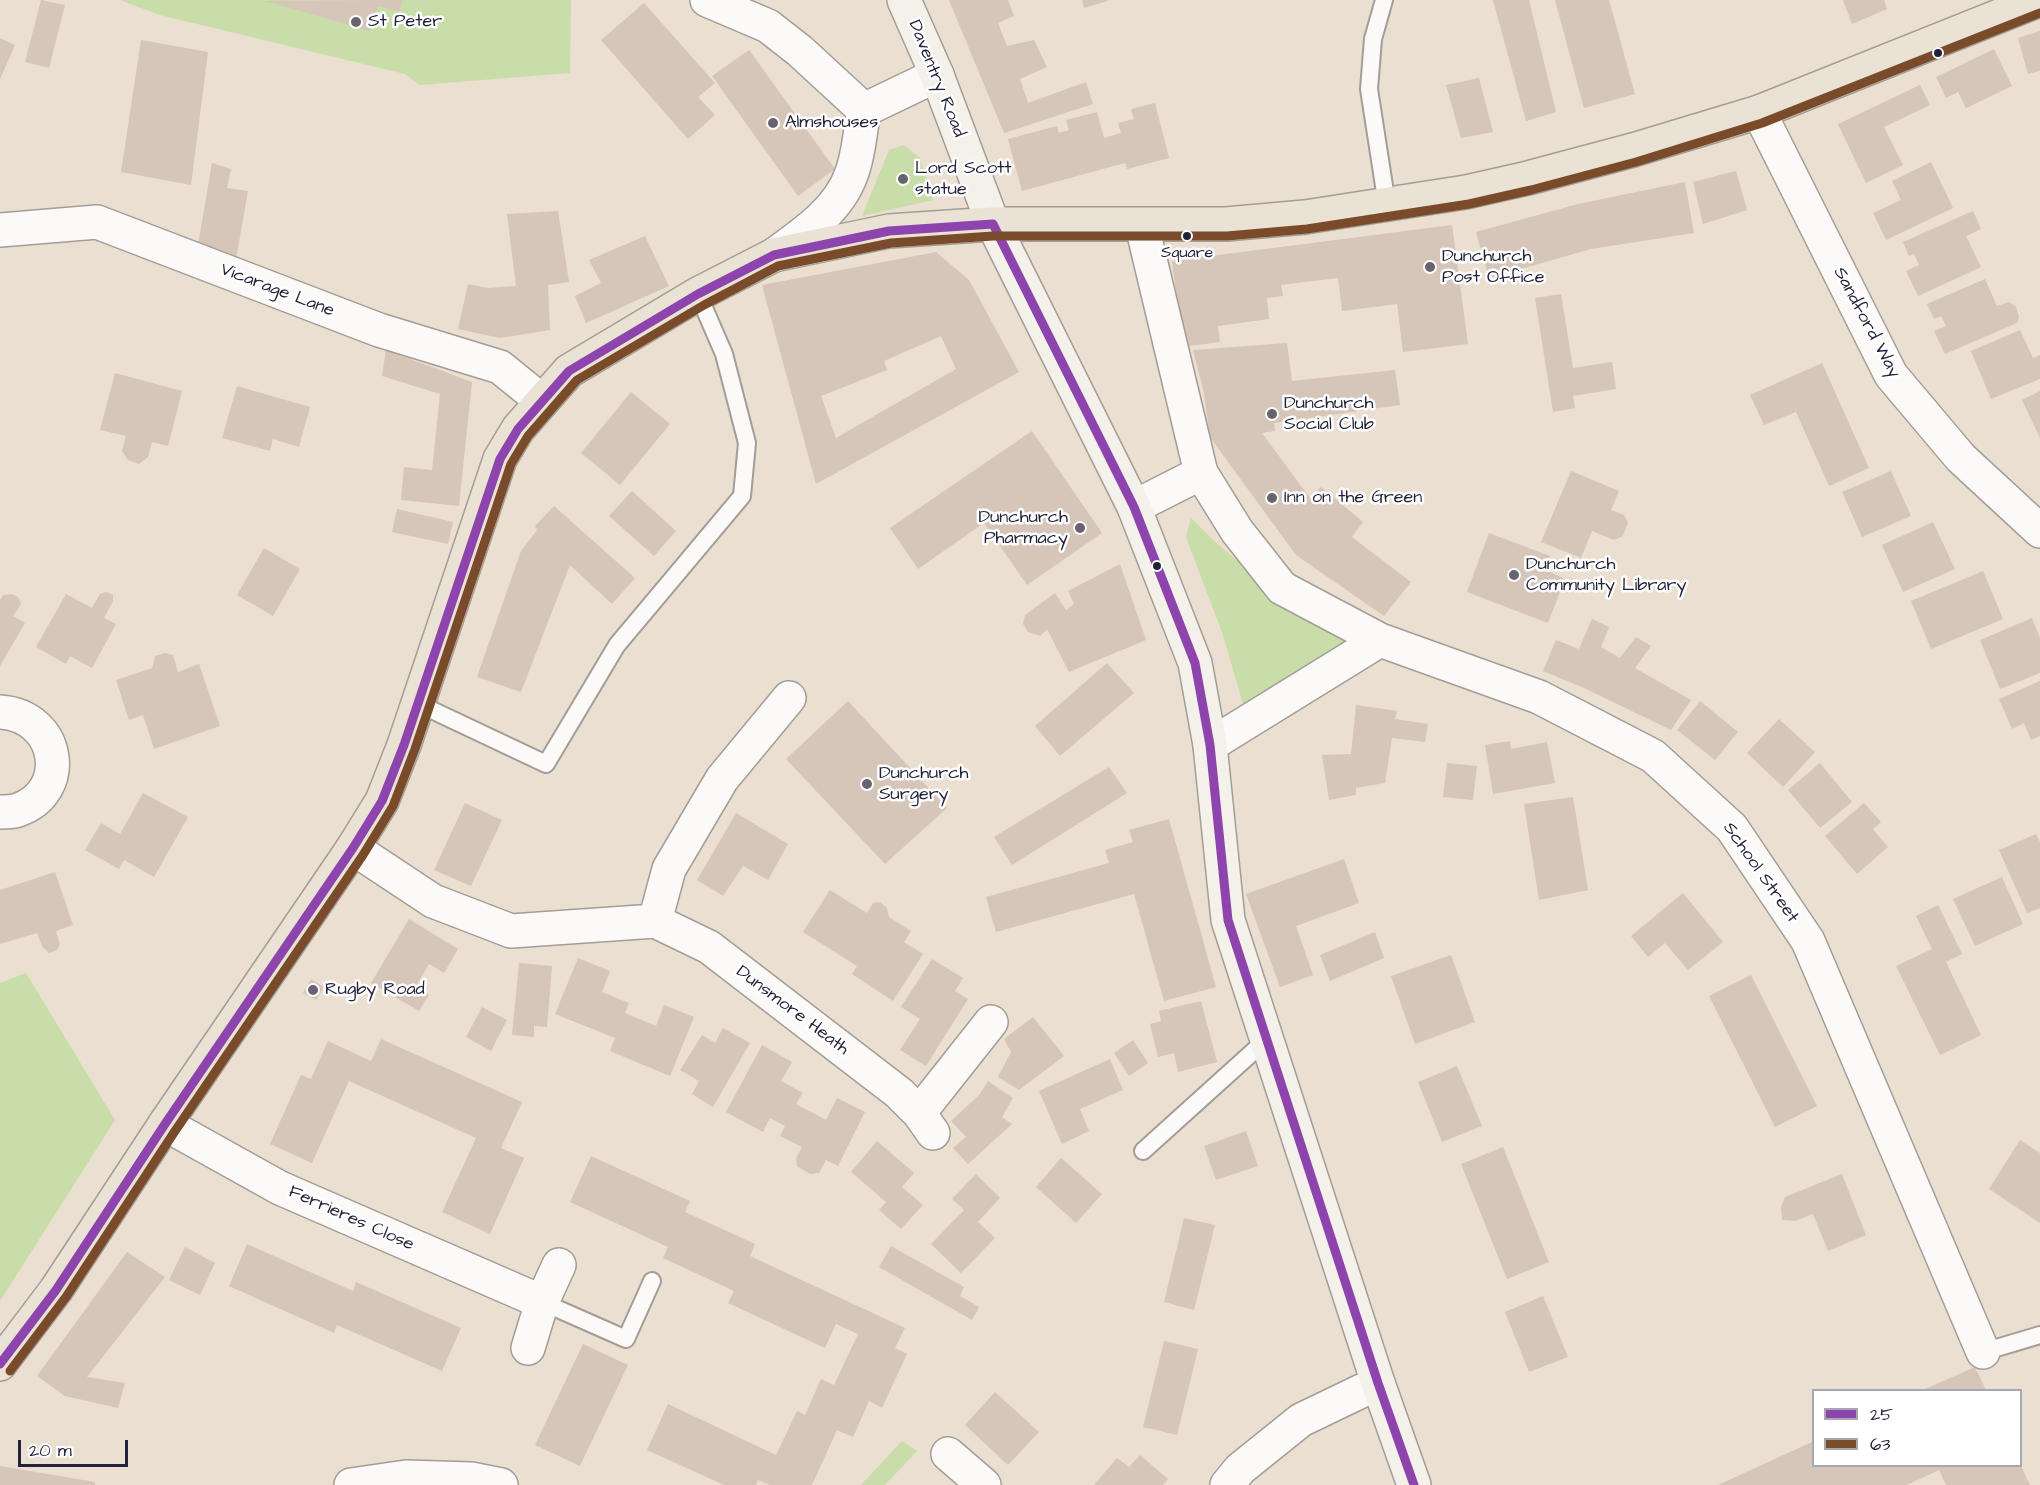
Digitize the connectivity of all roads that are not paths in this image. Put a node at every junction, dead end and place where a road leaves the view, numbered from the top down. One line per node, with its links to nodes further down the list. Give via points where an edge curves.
1 (707, 0): 5 (street)
2 (904, 0): 6 (main road, Daventry Road)
3 (1384, 0): 9 (lane, via 1373,39 1369,89)
4 (2034, 1): 8 (main road)
5 (768, 13): 7 (street, via 800,51)
6 (937, 75): 7 (street); 10 (main road, Daventry Road)
7 (864, 110): 13 (street, via 851,176 841,193 814,226)
8 (1759, 112): 9 (main road, via 1528,178); 18 (street, Sandford Way, via 1891,375 1961,458)
9 (1387, 204): 11 (main road, via 1305,218 1226,225)
10 (993, 224): 11 (main road); 13 (main road, via 889,231); 17 (main road, Daventry Road)
11 (1142, 226): 16 (street, School Street)
12 (0, 230): 15 (street, Vicarage Lane, via 97,222 379,330 500,367)
13 (774, 255): 14 (main road)
14 (698, 294): 15 (main road, via 569,371); 21 (lane, via 724,354 747,443 742,496 617,645 546,764)
15 (542, 401): 21 (main road, via 518,429 500,459)
16 (1201, 473): 17 (street); 19 (street, School Street, via 1237,531 1282,588)
17 (1134, 507): 23 (main road, Daventry Road, via 1195,663)
18 (2040, 531)
19 (1380, 640): 23 (street); 36 (street, School Street, via 1539,697 1653,756 1732,828 1808,941)
20 (789, 698): 26 (street, via 722,779 669,869)
21 (419, 705): 25 (main road, via 382,801)
22 (0, 712): 24 (street, via 28,719 40,729 53,757 45,789 33,802 18,810)
23 (1210, 745): 28 (main road, Daventry Road, via 1228,920)
24 (0, 812)
25 (353, 848): 26 (street, Dunsmore Heath, via 433,901 511,931); 29 (main road)
26 (655, 921): 27 (street, Dunsmore Heath, via 709,947 899,1093 926,1123)
27 (991, 1022)
28 (1266, 1040): 30 (lane); 38 (main road, Daventry Road)
29 (165, 1124): 33 (street, Ferrieres Close, via 280,1188); 37 (main road, via 56,1290)
30 (1143, 1151)
31 (559, 1265): 33 (street)
32 (652, 1281): 33 (lane, via 626,1339)
33 (542, 1302): 35 (street)
34 (2040, 1335): 36 (lane)
35 (528, 1348)
36 (1983, 1352)
37 (0, 1364)
38 (1378, 1383): 43 (street, via 1301,1420 1240,1469); 44 (main road, Daventry Road)
39 (948, 1454): 42 (street)
40 (351, 1485): 41 (street, via 406,1477 471,1479)
41 (501, 1485)
42 (984, 1485)
43 (1227, 1485)
44 (1414, 1485)

